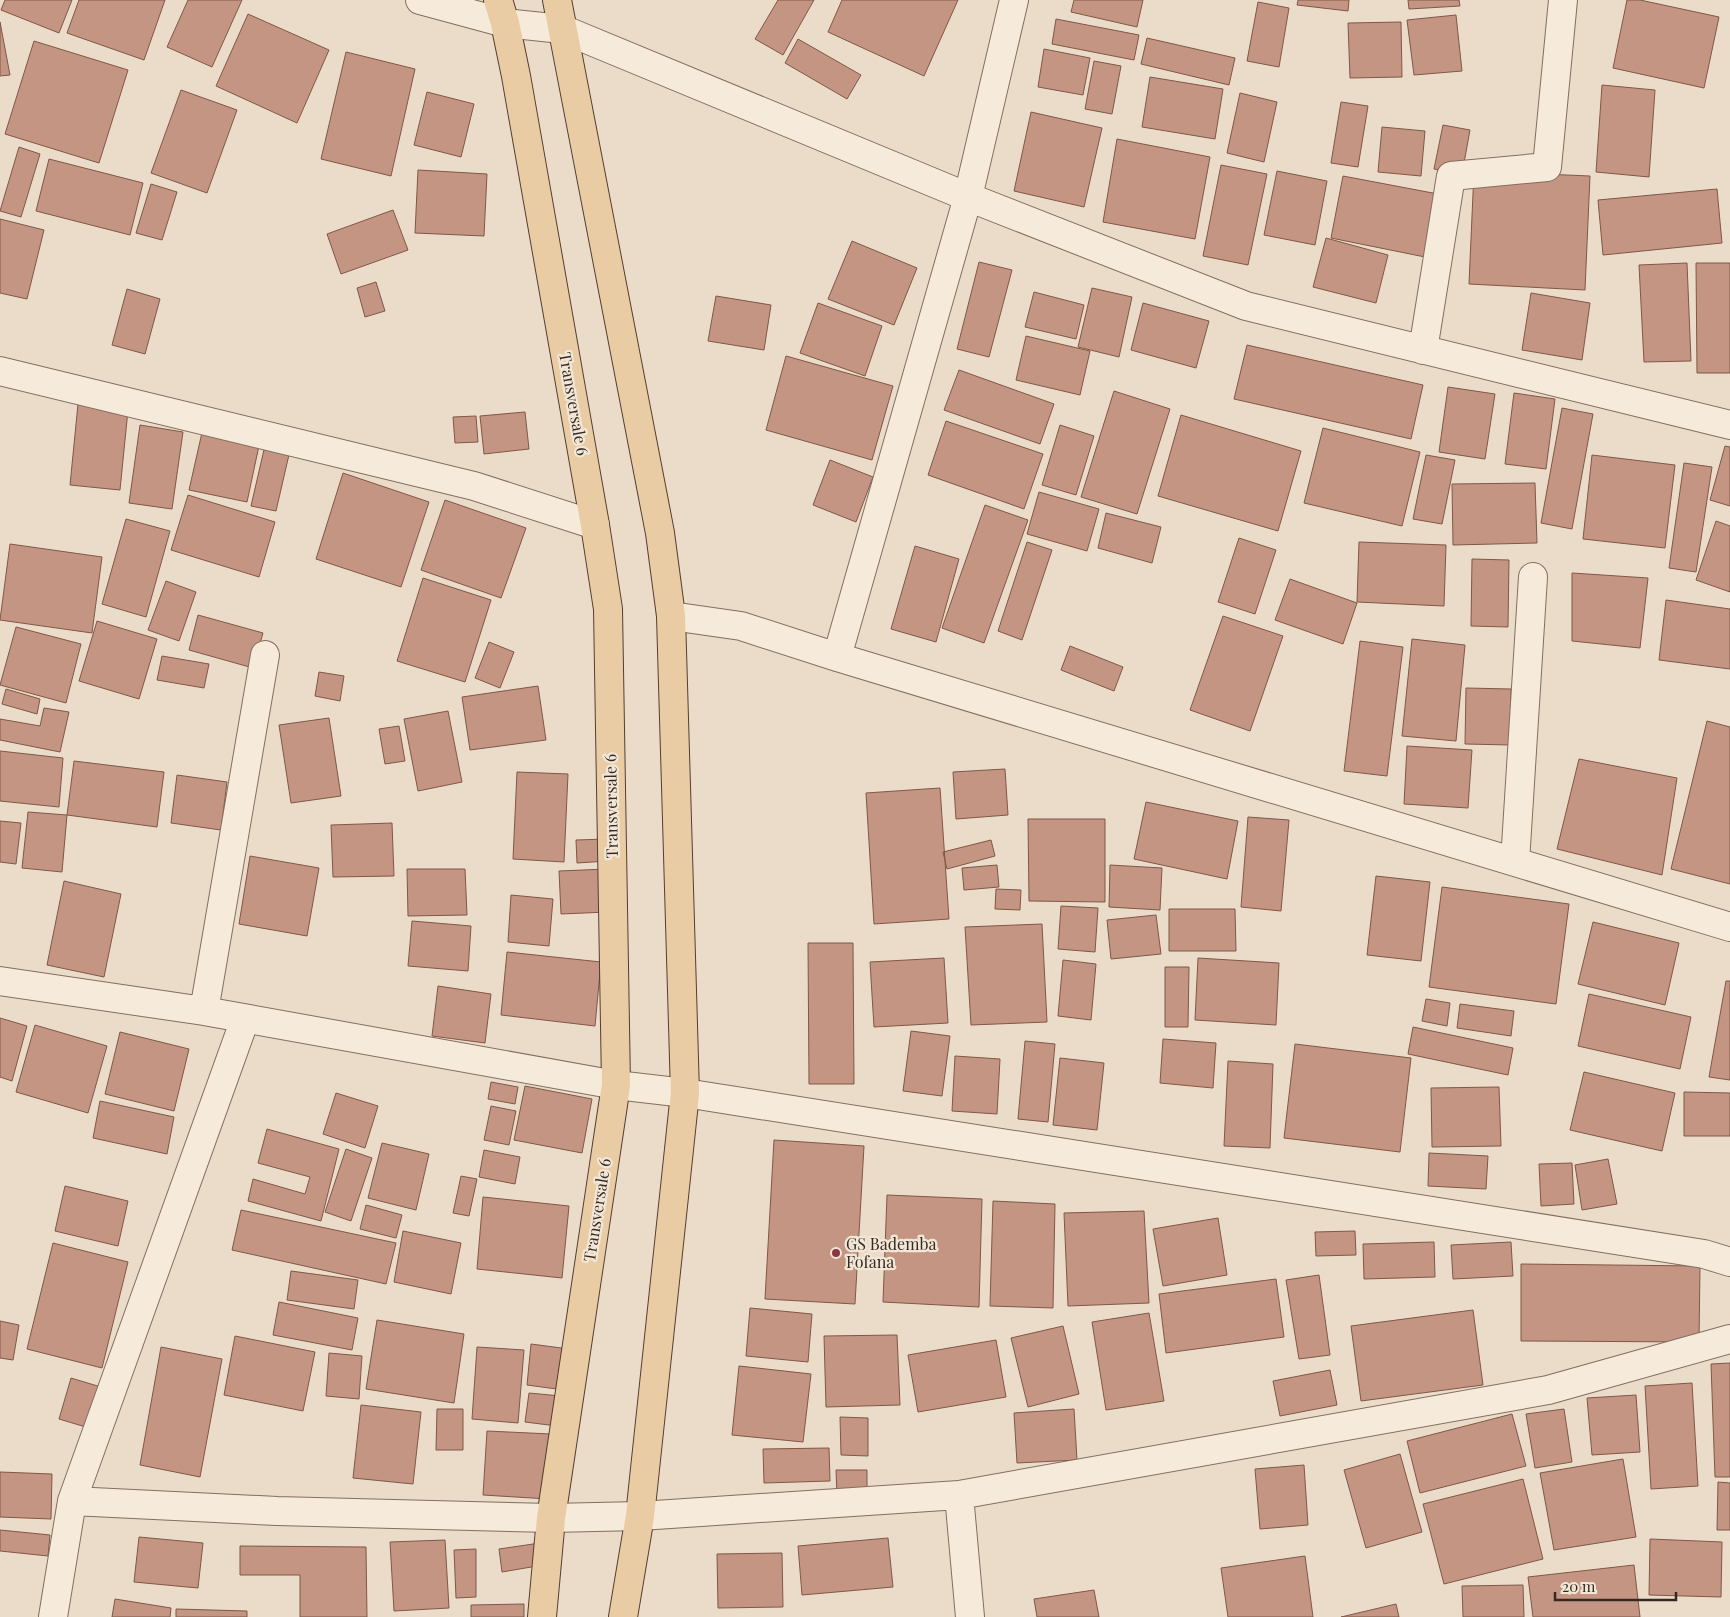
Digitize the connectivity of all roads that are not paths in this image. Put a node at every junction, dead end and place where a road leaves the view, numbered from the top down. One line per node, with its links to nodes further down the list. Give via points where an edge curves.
1 (420, 0): 5 (street)
2 (557, 0): 6 (main road)
3 (1014, 0): 7 (street)
4 (1563, 0): 8 (street, via 1547,167 1451,176)
5 (502, 12): 6 (street); 11 (main road, Transversale 6)
6 (562, 29): 7 (street); 13 (main road, via 660,533)
7 (968, 197): 8 (street, via 1246,306); 15 (street)
8 (1424, 350): 10 (street)
9 (0, 371): 11 (street, via 474,486)
10 (1730, 425)
11 (596, 525): 21 (main road, Transversale 6, via 608,609)
12 (1533, 578): 16 (street)
13 (671, 616): 15 (street, via 740,626); 22 (main road)
14 (265, 655): 19 (street)
15 (837, 657): 16 (street)
16 (1516, 862): 17 (street)
17 (1730, 927)
18 (0, 981): 19 (street)
19 (204, 1012): 20 (street)
20 (245, 1019): 21 (street); 26 (street)
21 (616, 1085): 22 (street); 28 (main road, Transversale 6)
22 (685, 1093): 23 (street, via 1694,1252); 27 (main road)
23 (1730, 1262)
24 (1730, 1339): 25 (street, via 1548,1390)
25 (960, 1495): 27 (street); 32 (street)
26 (72, 1501): 28 (street, via 277,1511); 29 (street)
27 (640, 1516): 28 (street); 31 (main road)
28 (551, 1518): 30 (main road, Transversale 6)
29 (53, 1617)
30 (542, 1617)
31 (623, 1617)
32 (970, 1617)

